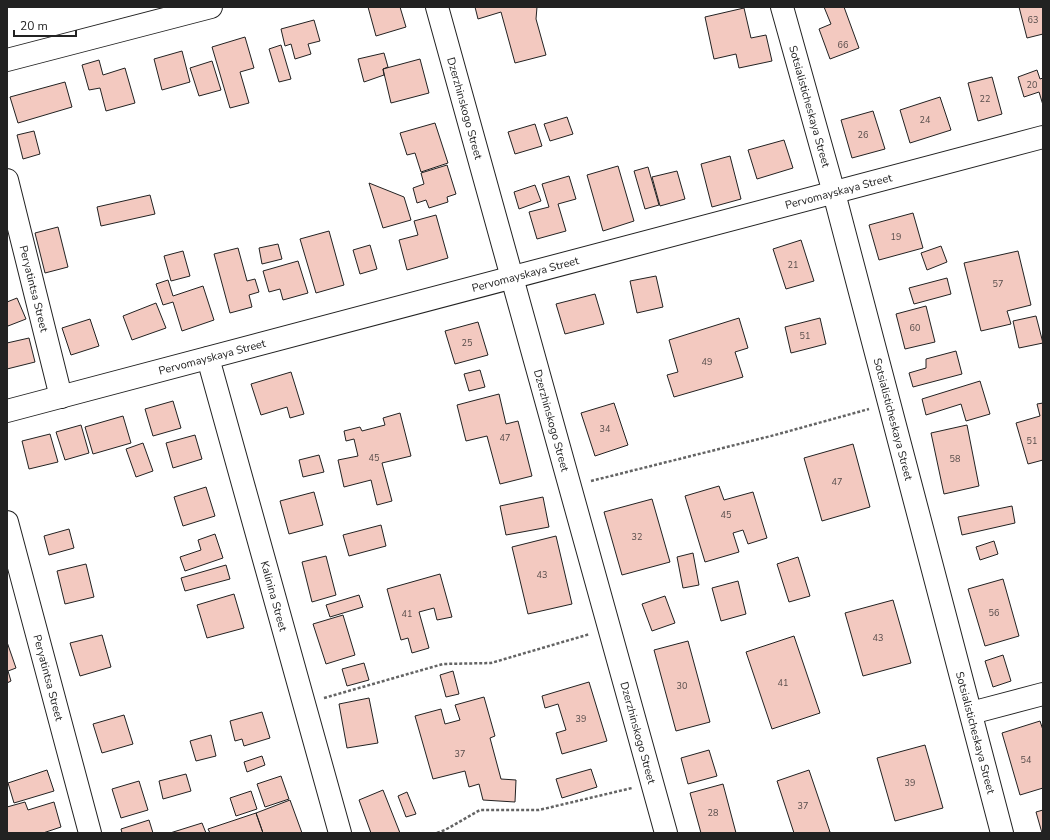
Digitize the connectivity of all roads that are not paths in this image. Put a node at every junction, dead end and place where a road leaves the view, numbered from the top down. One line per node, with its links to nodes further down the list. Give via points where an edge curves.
1 (211, 7): 4 (street)
2 (437, 7): 8 (street, Dzerzhinskogo Street)
3 (782, 7): 7 (street, Sotsialisticheskaya Street)
4 (7, 60)
5 (1043, 137): 7 (street, Pervomayskaya Street)
6 (7, 180): 10 (street, Peryatintsa Street)
7 (834, 193): 8 (street, Pervomayskaya Street); 14 (street, Sotsialisticheskaya Street)
8 (512, 278): 9 (street, Pervomayskaya Street); 17 (street, Dzerzhinskogo Street)
9 (208, 358): 10 (street, Pervomayskaya Street); 16 (street, Kalinina Street)
10 (61, 397): 11 (street, Pervomayskaya Street)
11 (7, 411)
12 (7, 522): 15 (street, Peryatintsa Street)
13 (1043, 694): 14 (street)
14 (971, 713): 18 (street, Sotsialisticheskaya Street)
15 (90, 833)
16 (340, 833)
17 (666, 833)
18 (1002, 833)

